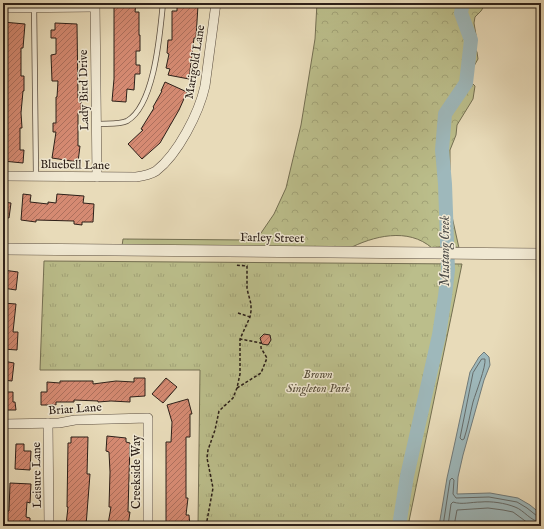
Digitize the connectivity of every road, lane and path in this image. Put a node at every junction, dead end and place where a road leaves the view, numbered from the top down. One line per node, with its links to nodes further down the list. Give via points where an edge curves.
1 (163, 3): 6 (lane, via 154,70 145,98 127,121)
2 (216, 3): 9 (street, Marigold Lane, via 205,86 197,113 174,152 164,164)
3 (34, 5): 4 (street); 5 (street); 8 (lane)
4 (95, 5): 6 (street, Lady Bird Drive)
5 (3, 8)
6 (97, 124): 10 (street, Lady Bird Drive)
7 (3, 176): 8 (street, Bluebell Lane)
8 (36, 176): 10 (street, Bluebell Lane)
9 (146, 176): 10 (street, Bluebell Lane)
10 (97, 177)
11 (3, 249): 12 (street, Farley Street)
12 (541, 254)
13 (235, 265): 15 (path, via 247,266)
14 (238, 313): 15 (path)
15 (250, 317): 16 (path)
16 (240, 339): 17 (path); 17 (path, via 261,343 267,358 261,373)
17 (238, 388): 23 (path, via 233,398 219,411 208,450 207,458 213,488)
18 (148, 418): 19 (street, Briar Lane); 22 (street, Creekside Way)
19 (48, 423): 20 (street, Briar Lane); 21 (street, Leisure Lane)
20 (3, 424)
21 (49, 526)
22 (148, 526)
23 (206, 526)

